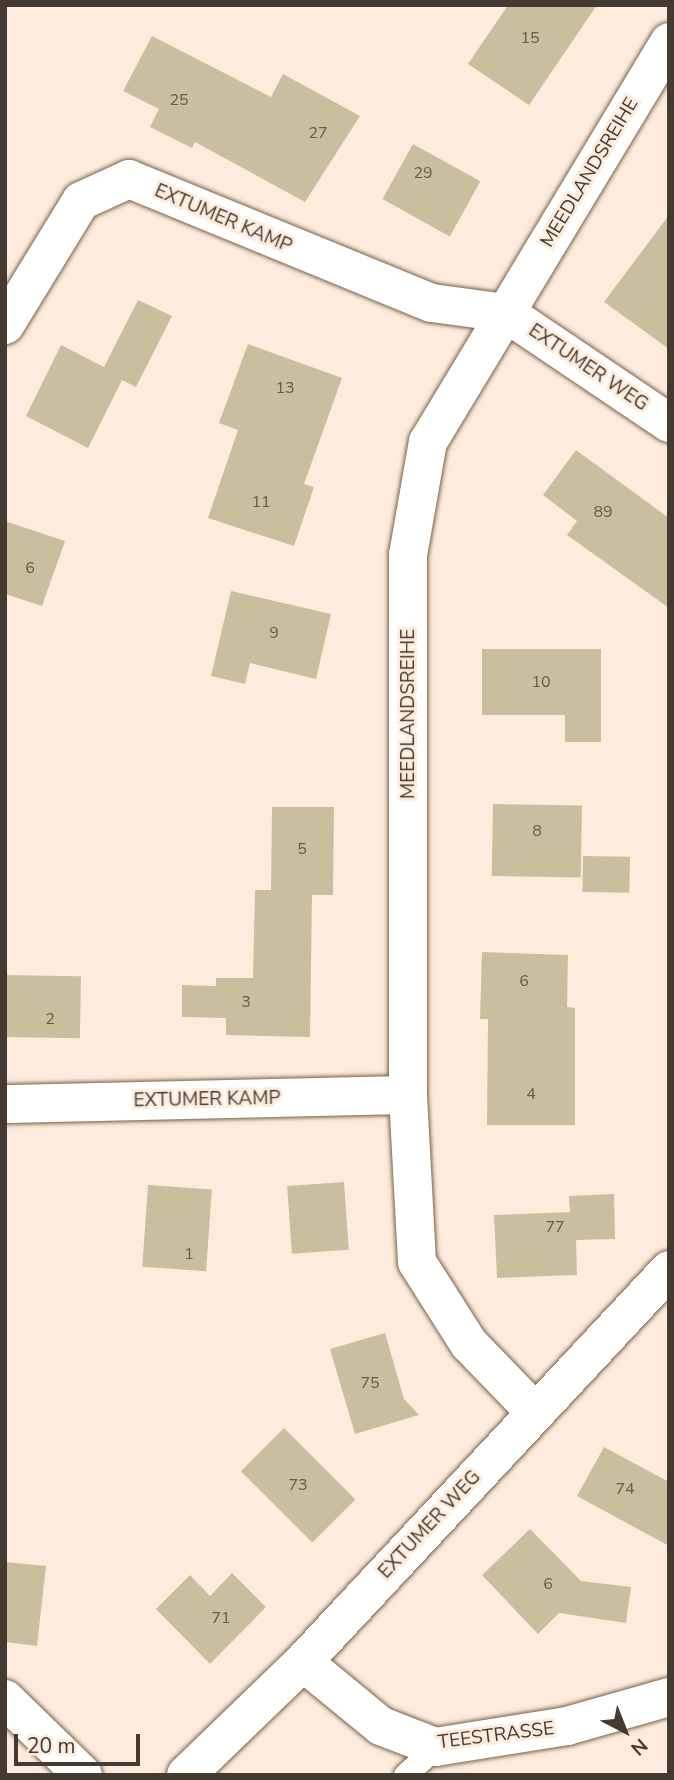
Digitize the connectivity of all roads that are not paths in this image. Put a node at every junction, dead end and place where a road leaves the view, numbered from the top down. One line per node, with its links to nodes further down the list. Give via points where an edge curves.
1 (669, 42): 2 (street, MEEDLANDSREIHE)
2 (506, 313): 3 (street, EXTUMER KAMP, via 432,303 129,179 81,201); 4 (street, EXTUMER WEG); 5 (street, MEEDLANDSREIHE, via 428,442 408,555)
3 (5, 325)
4 (669, 423)
5 (408, 1096): 6 (street, EXTUMER KAMP); 8 (street, MEEDLANDSREIHE, via 417,1262 468,1344)
6 (5, 1104)
7 (669, 1270): 8 (street, EXTUMER WEG)
8 (535, 1412): 9 (street, EXTUMER WEG)
9 (303, 1662): 12 (street, TEESTRASSE, via 381,1726); 14 (street, EXTUMER WEG)
10 (669, 1698): 12 (street, TEESTRASSE, via 567,1726)
11 (5, 1699): 13 (street)
12 (435, 1747): 15 (lane)
13 (83, 1775)
14 (186, 1775)
15 (405, 1775)

